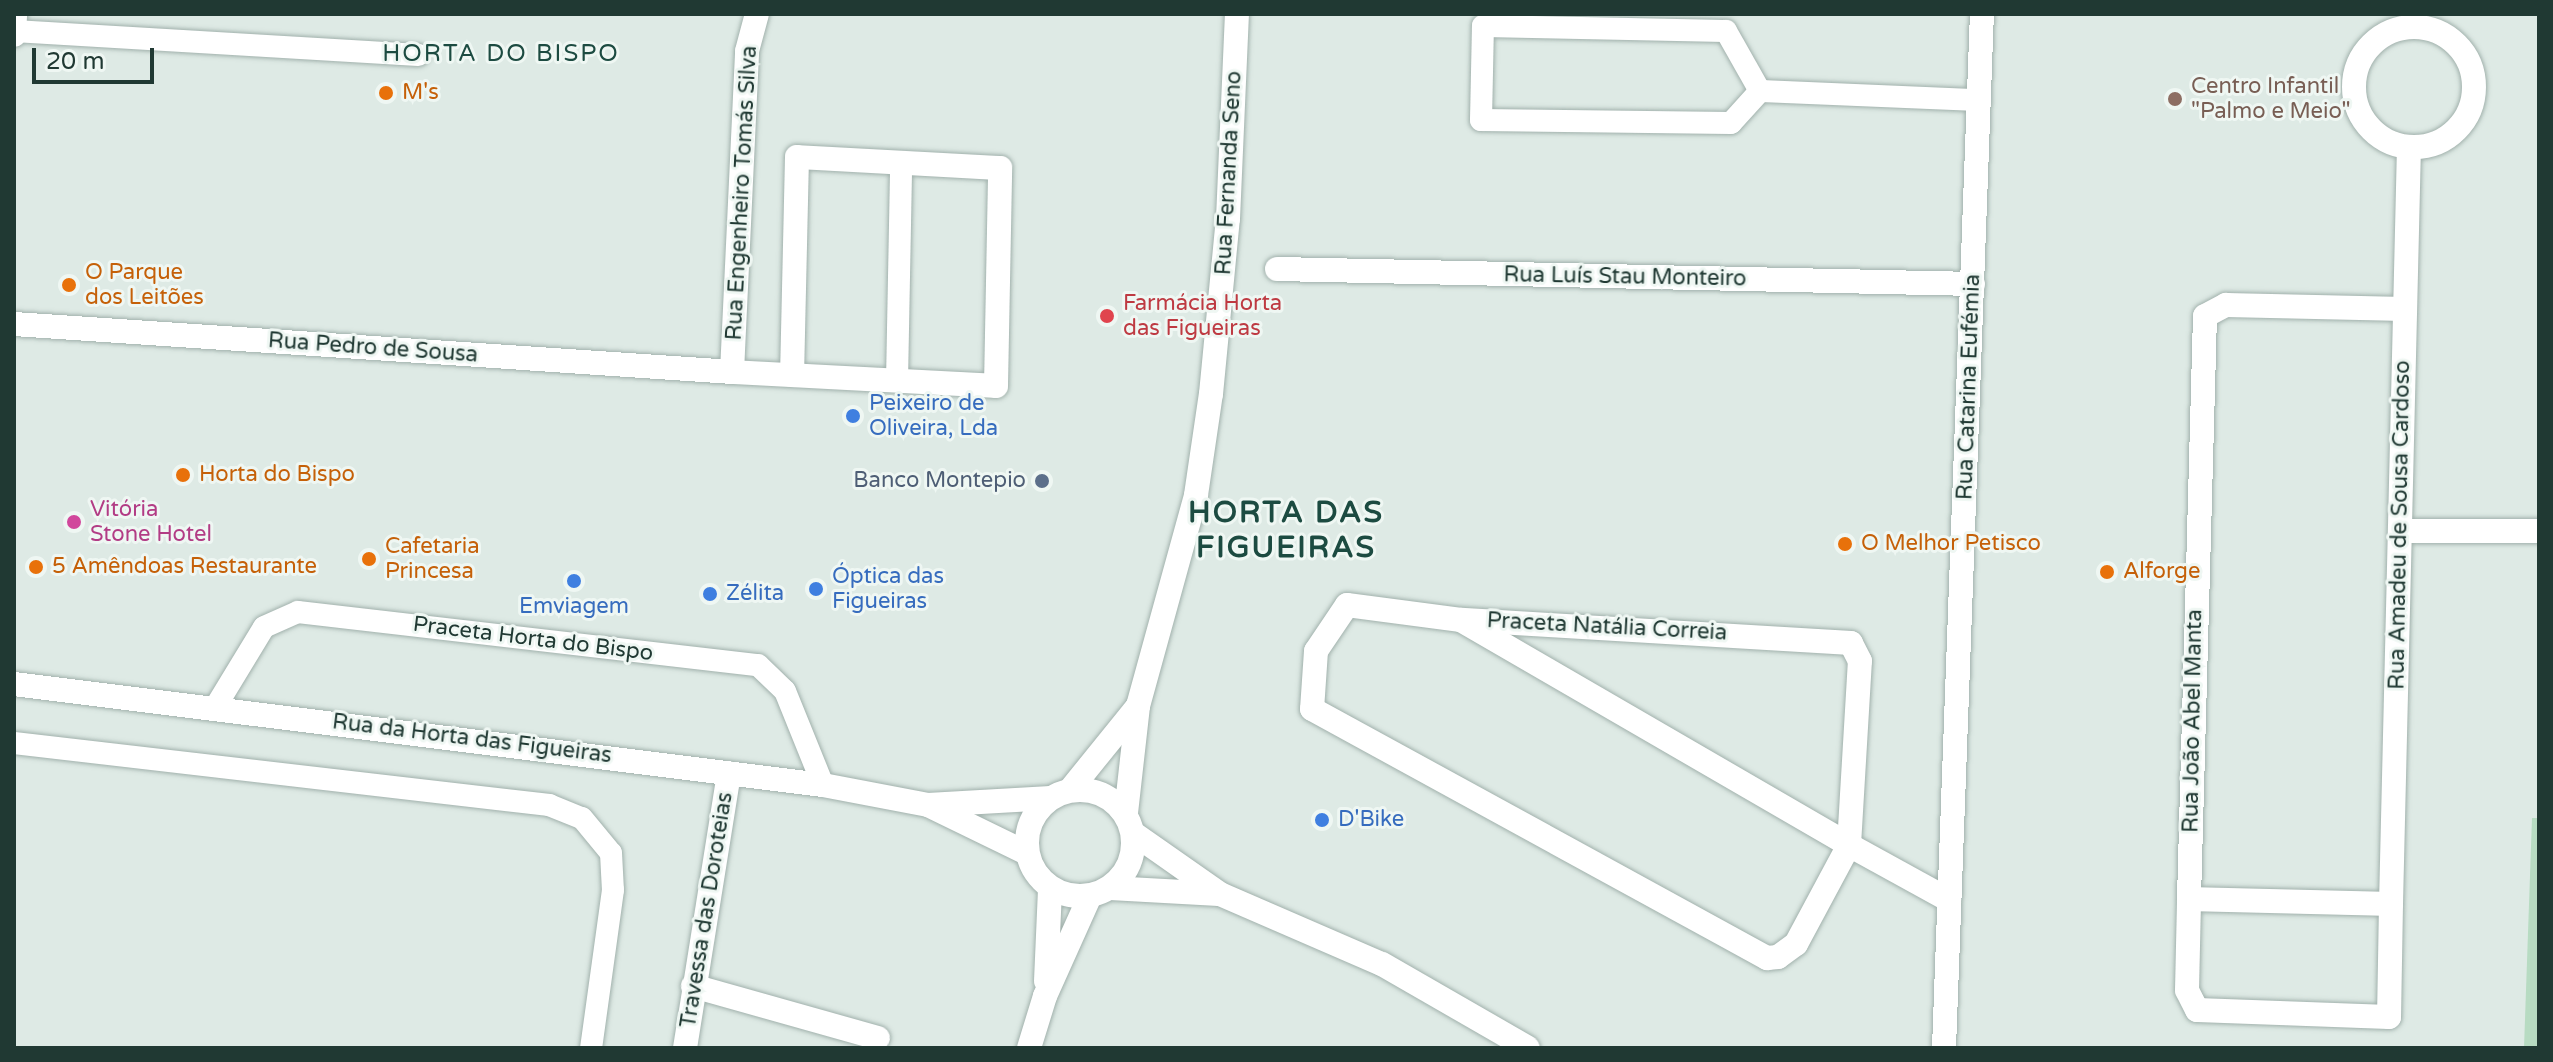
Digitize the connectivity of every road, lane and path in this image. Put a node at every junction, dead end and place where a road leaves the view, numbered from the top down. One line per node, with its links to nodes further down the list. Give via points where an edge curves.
1 (15, 14): 5 (street)
2 (757, 14): 15 (street, Rua Engenheiro Tomás Silva, via 747,51)
3 (1237, 14): 23 (street, Rua Fernanda Seno, via 1228,219 1202,452 1173,593)
4 (1982, 14): 8 (street, Rua Catarina Eufémia)
5 (14, 33): 6 (lane)
6 (418, 55)
7 (1760, 91): 7 (lane, via 1726,31 1483,26 1481,120 1731,123); 8 (lane)
8 (1979, 100): 12 (street, Rua Catarina Eufémia)
9 (2409, 147): 9 (street, via 2447,137 2461,125 2475,90 2473,72 2452,40 2418,27 2399,29 2368,49 2354,84 2364,120 2376,134); 13 (street, Rua Amadeu de Sousa Cardoso)
10 (901, 163): 16 (street, via 797,157); 17 (lane); 17 (street, Rua Pedro de Sousa, via 1000,168 996,386)
11 (1277, 269): 12 (street, Rua Luís Stau Monteiro)
12 (1973, 284): 36 (street, Rua Catarina Eufémia)
13 (2405, 309): 18 (street, Rua Amadeu de Sousa Cardoso); 35 (street, Rua João Abel Manta, via 2226,305 2205,316)
14 (14, 324): 15 (street, Rua Pedro de Sousa)
15 (732, 372): 16 (street, Rua Pedro de Sousa)
16 (792, 375): 17 (street, Rua Pedro de Sousa)
17 (897, 381)
18 (2400, 531): 19 (street); 37 (street, Rua Amadeu de Sousa Cardoso)
19 (2539, 531)
20 (1461, 620): 30 (street, Praceta Natália Correia); 30 (street, Praceta Natália Correia, via 1851,643 1860,661); 30 (street, via 1347,605 1316,651 1312,709 1767,958 1796,944)
21 (14, 684): 22 (street, Rua da Horta das Figueiras)
22 (216, 706): 25 (street, Rua da Horta das Figueiras); 26 (lane, Praceta Horta do Bispo, via 264,627 298,612 758,665 785,691)
23 (1138, 706): 27 (street, Rua Fernanda Seno); 29 (street, Rua Fernanda Seno)
24 (14, 743): 41 (lane, via 549,805 582,818 611,853 613,890)
25 (729, 773): 26 (street, Rua da Horta das Figueiras); 38 (street, Travessa das Doroteias)
26 (823, 785): 28 (street, Rua da Horta das Figueiras)
27 (1060, 794): 28 (street, Rua da Horta das Figueiras); 29 (street, via 1111,798); 31 (street, via 1035,813)
28 (928, 805): 31 (street, Rua da Horta das Figueiras)
29 (1129, 823): 33 (street, via 1133,854); 34 (street)
30 (1849, 845): 36 (street, Praceta Natália Correia)
31 (1027, 853): 32 (street, via 1035,873)
32 (1050, 888): 33 (street, via 1069,896); 39 (street)
33 (1100, 892): 34 (street); 39 (street)
34 (1220, 894): 44 (street, via 1382,964)
35 (2189, 899): 37 (street); 37 (street, Rua João Abel Manta, via 2189,1001 2209,1013 2239,1014 2389,1017)
36 (1949, 900): 45 (street, Rua Catarina Eufémia)
37 (2391, 904)
38 (693, 986): 40 (street); 42 (street, Travessa das Doroteias)
39 (1045, 996): 43 (street)
40 (878, 1038)
41 (591, 1048)
42 (685, 1048)
43 (1029, 1048)
44 (1528, 1048)
45 (1944, 1048)

